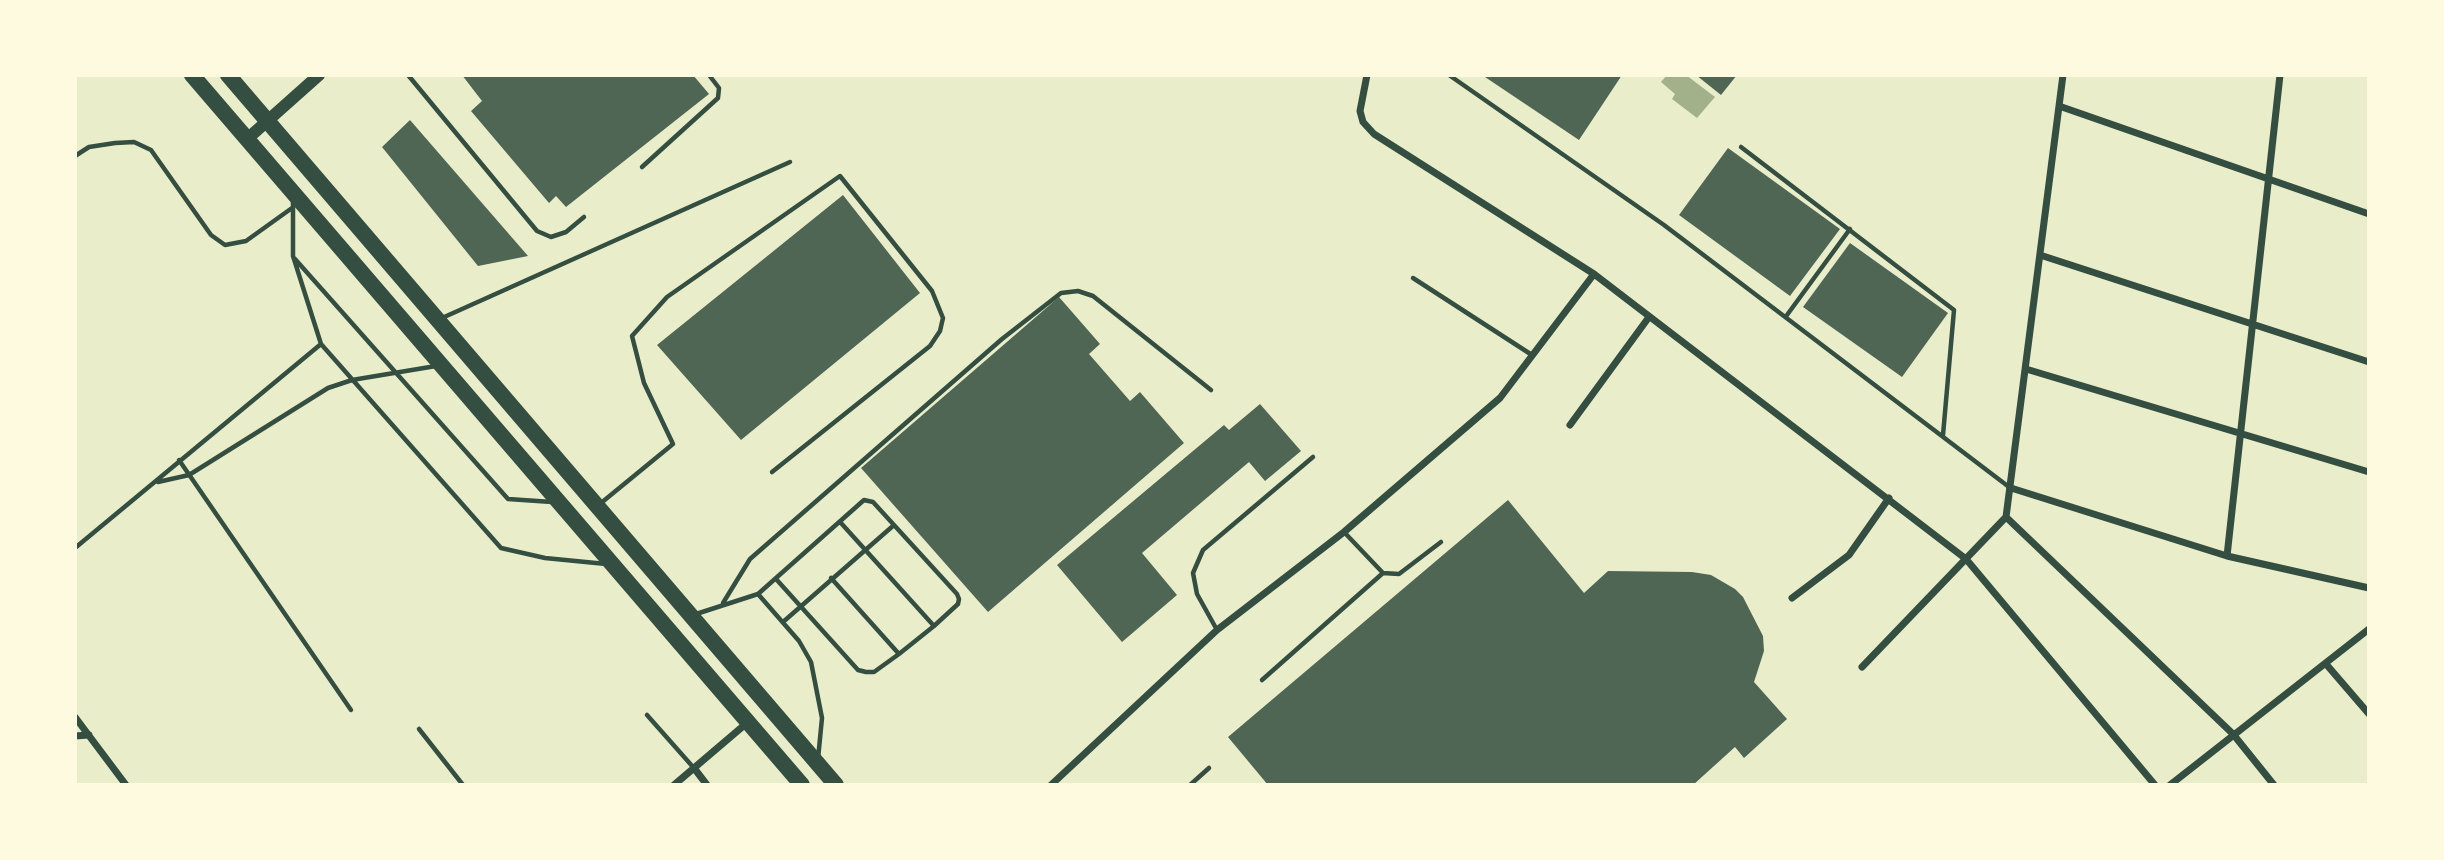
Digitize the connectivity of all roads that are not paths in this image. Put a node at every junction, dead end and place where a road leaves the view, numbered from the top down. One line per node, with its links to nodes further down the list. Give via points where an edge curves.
1 (192, 75): 12 (main road)
2 (228, 75): 11 (main road)
3 (319, 75): 11 (street)
4 (408, 75): 21 (lane, via 537,232 551,237)
5 (709, 75): 16 (lane, via 719,88 718,98)
6 (1367, 75): 25 (street, via 1360,111 1374,134)
7 (1449, 75): 27 (lane)
8 (2063, 75): 10 (street)
9 (2280, 75): 17 (street)
10 (2059, 106): 17 (street); 23 (street)
11 (267, 121): 12 (street); 29 (main road)
12 (246, 140): 18 (main road)
13 (1741, 147): 22 (lane)
14 (75, 156): 19 (lane, via 89,147 115,143 134,142 151,150 211,235 225,245 246,241)
15 (790, 162): 29 (lane)
16 (642, 166)
17 (2268, 180): 20 (street); 30 (street)
18 (292, 190): 19 (lane); 34 (main road)
19 (293, 208): 24 (lane)
20 (2369, 214)
21 (584, 217)
22 (1850, 229): 27 (lane); 41 (lane, via 1954,310)
23 (2040, 255): 30 (street); 35 (street)
24 (293, 256): 31 (lane); 36 (lane)
25 (1594, 274): 28 (street); 32 (street)
26 (1413, 278): 32 (lane)
27 (1787, 315): 41 (lane)
28 (1649, 317): 39 (street); 49 (street)
29 (438, 320): 51 (main road)
30 (2252, 325): 33 (street); 40 (street)
31 (321, 344): 37 (lane); 43 (lane)
32 (1533, 355): 55 (street, via 1500,398)
33 (2369, 362)
34 (443, 365): 36 (lane); 50 (main road)
35 (2026, 369): 40 (street); 48 (street)
36 (394, 373): 37 (lane); 50 (lane, via 508,499)
37 (352, 380): 46 (lane, via 328,388); 61 (lane, via 501,548)
38 (1211, 390): 68 (lane, via 1093,296 1078,291 1060,293 750,559)
39 (1570, 425)
40 (2240, 434): 45 (street); 59 (street)
41 (1943, 435): 48 (lane)
42 (1313, 457): 74 (lane, via 1203,550 1193,573 1197,594)
43 (179, 460): 46 (lane); 47 (lane)
44 (772, 472): 51 (lane, via 930,346 943,318 932,291 840,176 667,298 632,336 644,383 673,444)
45 (2369, 472)
46 (189, 475): 47 (lane); 79 (lane)
47 (157, 482): 57 (lane)
48 (2011, 488): 52 (street); 59 (street)
49 (1889, 498): 60 (street); 67 (street, via 1849,555)
50 (560, 502): 61 (main road)
51 (597, 506): 70 (main road)
52 (2006, 517): 60 (street); 85 (street)
53 (841, 523): 54 (lane, via 869,500); 58 (lane); 64 (lane)
54 (894, 525): 58 (lane); 72 (lane, via 957,593 958,604)
55 (1344, 532): 62 (lane); 74 (street)
56 (1441, 542): 62 (lane, via 1399,575)
57 (75, 548)
58 (864, 549): 63 (lane); 72 (lane)
59 (2227, 556): 65 (street)
60 (1966, 559): 77 (street); 99 (street)
61 (614, 565): 83 (main road)
62 (1383, 573): 78 (lane)
63 (831, 578): 69 (lane); 75 (lane)
64 (776, 579): 66 (lane); 69 (lane)
65 (2369, 588)
66 (758, 594): 68 (lane); 71 (lane)
67 (1792, 598)
68 (723, 603): 70 (lane)
69 (800, 607): 71 (lane); 75 (lane, via 858,670 874,672)
70 (691, 616): 88 (main road)
71 (783, 622): 88 (lane, via 811,662 816,680 822,718)
72 (934, 626): 75 (lane)
73 (2369, 629): 76 (street)
74 (1217, 630): 97 (street)
75 (899, 654)
76 (2326, 664): 80 (street); 85 (street)
77 (1862, 667)
78 (1262, 680)
79 (351, 710)
80 (2369, 714)
81 (647, 715): 89 (lane)
82 (75, 717): 86 (street)
83 (748, 722): 89 (street); 95 (main road)
84 (419, 729): 92 (lane)
85 (2233, 734): 100 (street); 101 (street)
86 (89, 735): 87 (street); 91 (street)
87 (75, 736)
88 (818, 764): 96 (main road)
89 (694, 768): 93 (street); 94 (street)
90 (1209, 768): 98 (lane)
91 (126, 785)
92 (463, 785)
93 (674, 785)
94 (707, 785)
95 (802, 785)
96 (835, 785)
97 (1051, 785)
98 (1190, 785)
99 (2155, 785)
100 (2170, 785)
101 (2274, 785)

